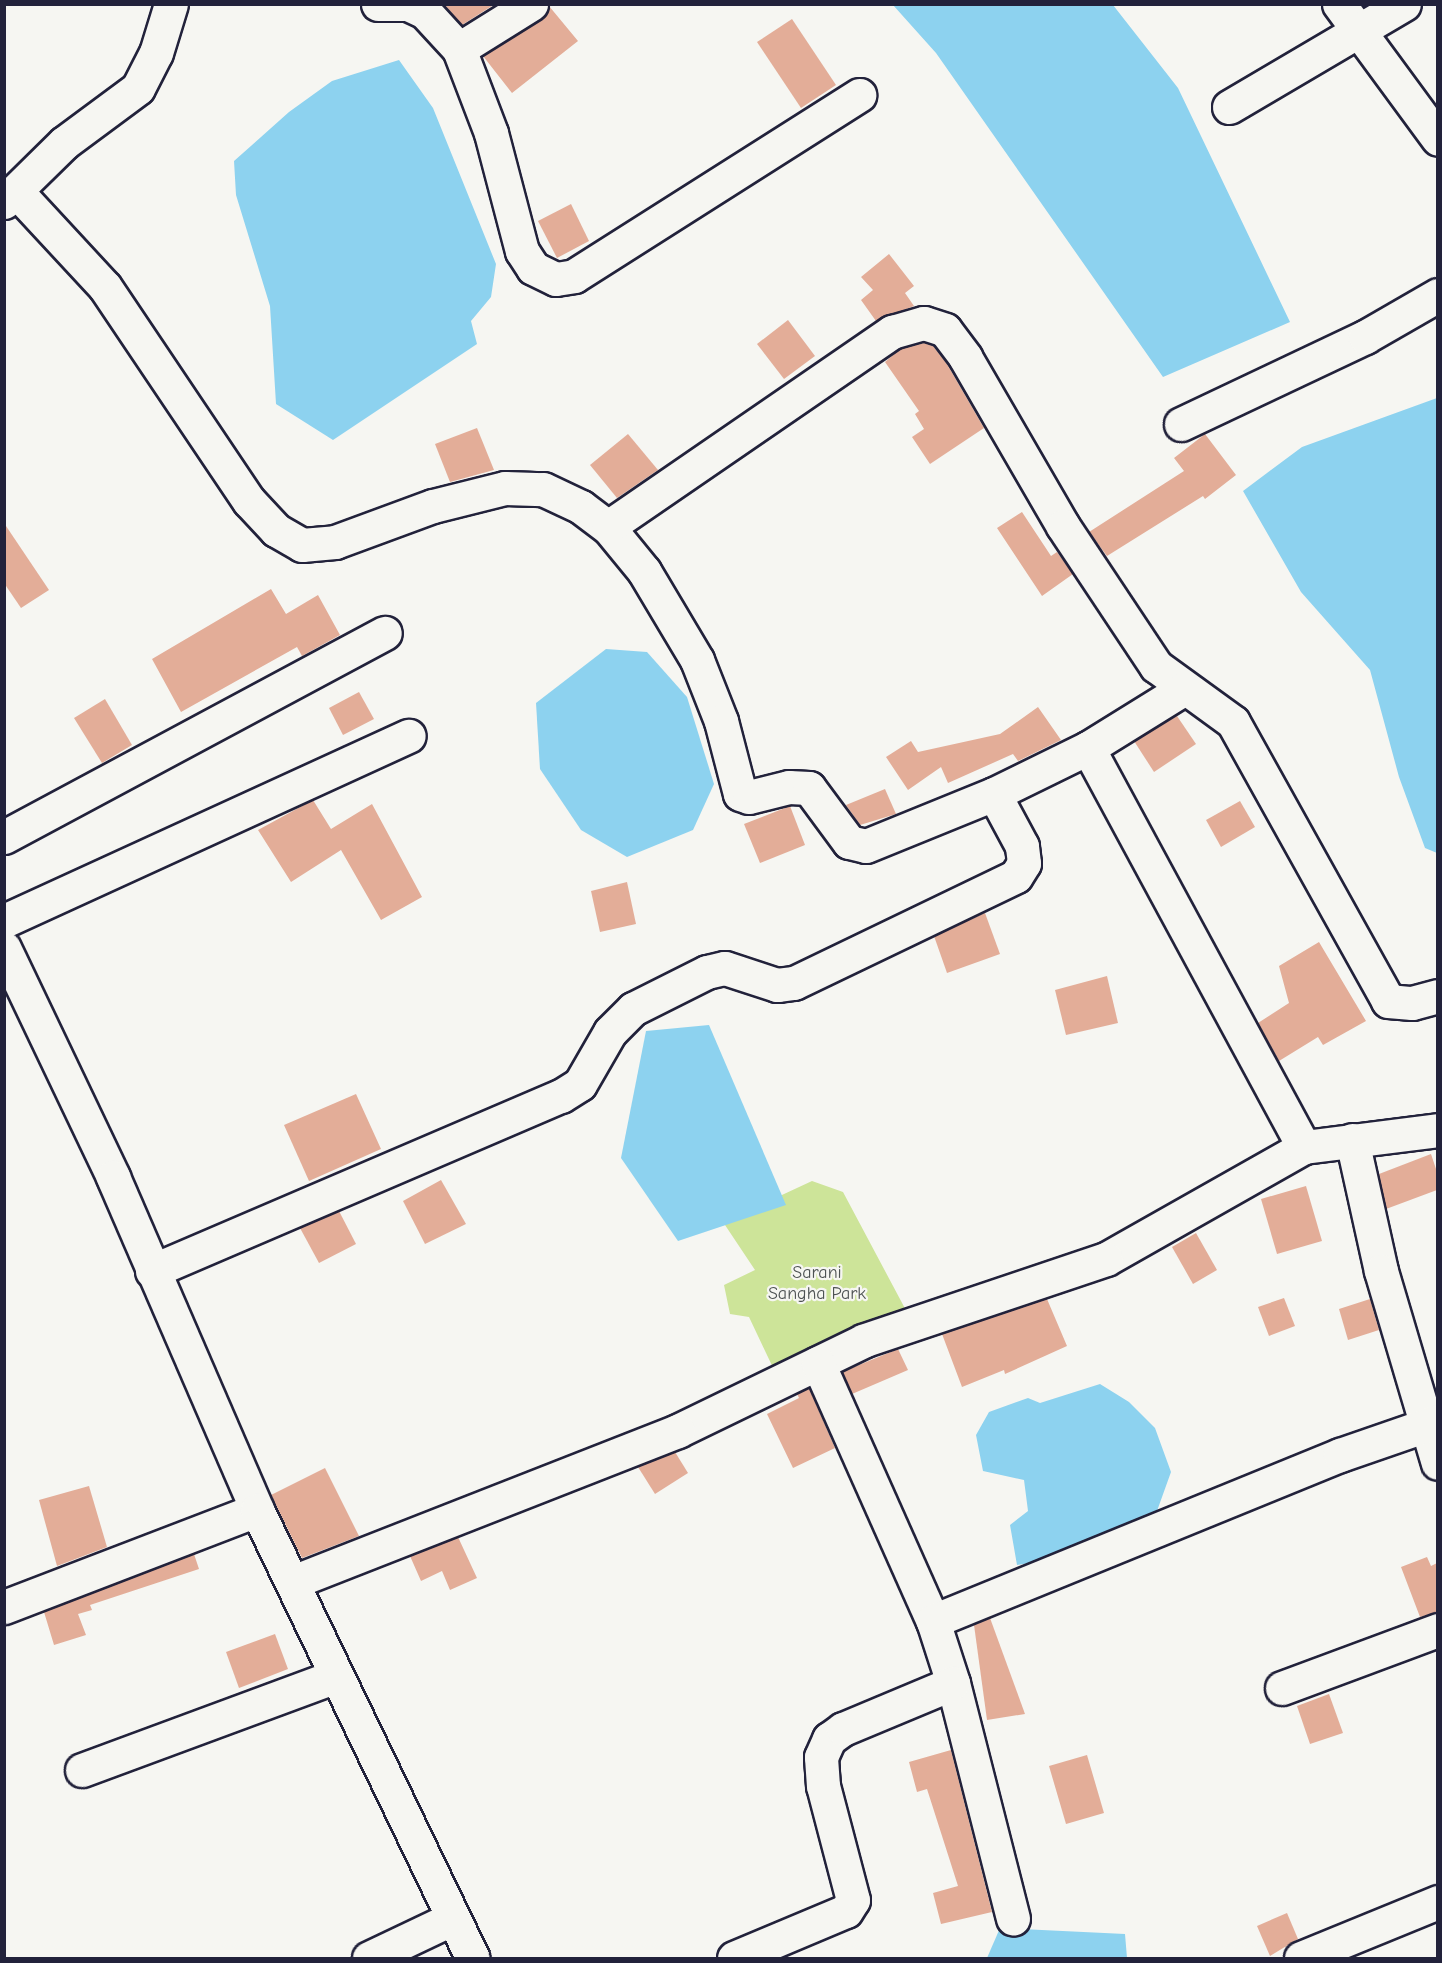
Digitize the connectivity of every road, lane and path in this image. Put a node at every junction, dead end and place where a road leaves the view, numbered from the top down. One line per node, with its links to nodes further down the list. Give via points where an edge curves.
1 (171, 4): 12 (street, via 156,53 138,88 64,143)
2 (378, 4): 3 (street)
3 (403, 4)
4 (408, 4): 8 (street, via 425,12)
5 (531, 4): 8 (street)
6 (1404, 4): 7 (street)
7 (1347, 18): 10 (street); 11 (street)
8 (459, 49): 9 (street, via 491,133 522,251 533,268 556,279 574,276)
9 (859, 95)
10 (1229, 107)
11 (1437, 139)
12 (11, 197): 15 (street, via 105,286 249,501 276,530 302,545 335,542 433,506 505,488 543,489 580,507)
13 (1437, 295): 14 (street, via 1365,337)
14 (1181, 424)
15 (608, 527): 17 (street, via 892,332 924,323 945,330 965,357 1063,526 1156,666); 20 (street, via 644,571 697,660 721,721 729,765 740,794 749,797 789,787 808,788 849,842 866,846)
16 (386, 633): 21 (street)
17 (1183, 689): 19 (street); 24 (street, via 1233,722 1388,1001 1412,1003)
18 (409, 736): 22 (street)
19 (1088, 748): 20 (street); 27 (street)
20 (994, 794): 28 (street, via 1022,846 1024,863 1016,876 794,983 777,985 725,968 707,972 633,1008 610,1032 580,1084 561,1096)
21 (4, 837)
22 (4, 921)
23 (4, 948): 28 (street, via 113,1177)
24 (1437, 996)
25 (1437, 1130): 26 (street)
26 (1352, 1140): 27 (street); 30 (street, via 1381,1271)
27 (1304, 1147): 29 (street, via 1106,1259 863,1341)
28 (152, 1271): 32 (street)
29 (818, 1363): 33 (street, via 678,1431); 35 (street)
30 (1431, 1423): 31 (street); 35 (street, via 1340,1455)
31 (1437, 1463)
32 (257, 1510): 33 (street); 34 (street)
33 (292, 1582): 37 (street)
34 (4, 1607)
35 (933, 1621): 38 (street)
36 (1437, 1630): 39 (street)
37 (336, 1676): 40 (street); 43 (street)
38 (953, 1683): 42 (street); 46 (street, via 843,1729 829,1739 821,1757 823,1786 853,1899 846,1911)
39 (1282, 1688)
40 (81, 1770)
41 (1437, 1902): 47 (street)
42 (1014, 1918)
43 (451, 1919): 44 (street); 45 (street)
44 (369, 1959)
45 (473, 1959)
46 (734, 1959)
47 (1301, 1959)

